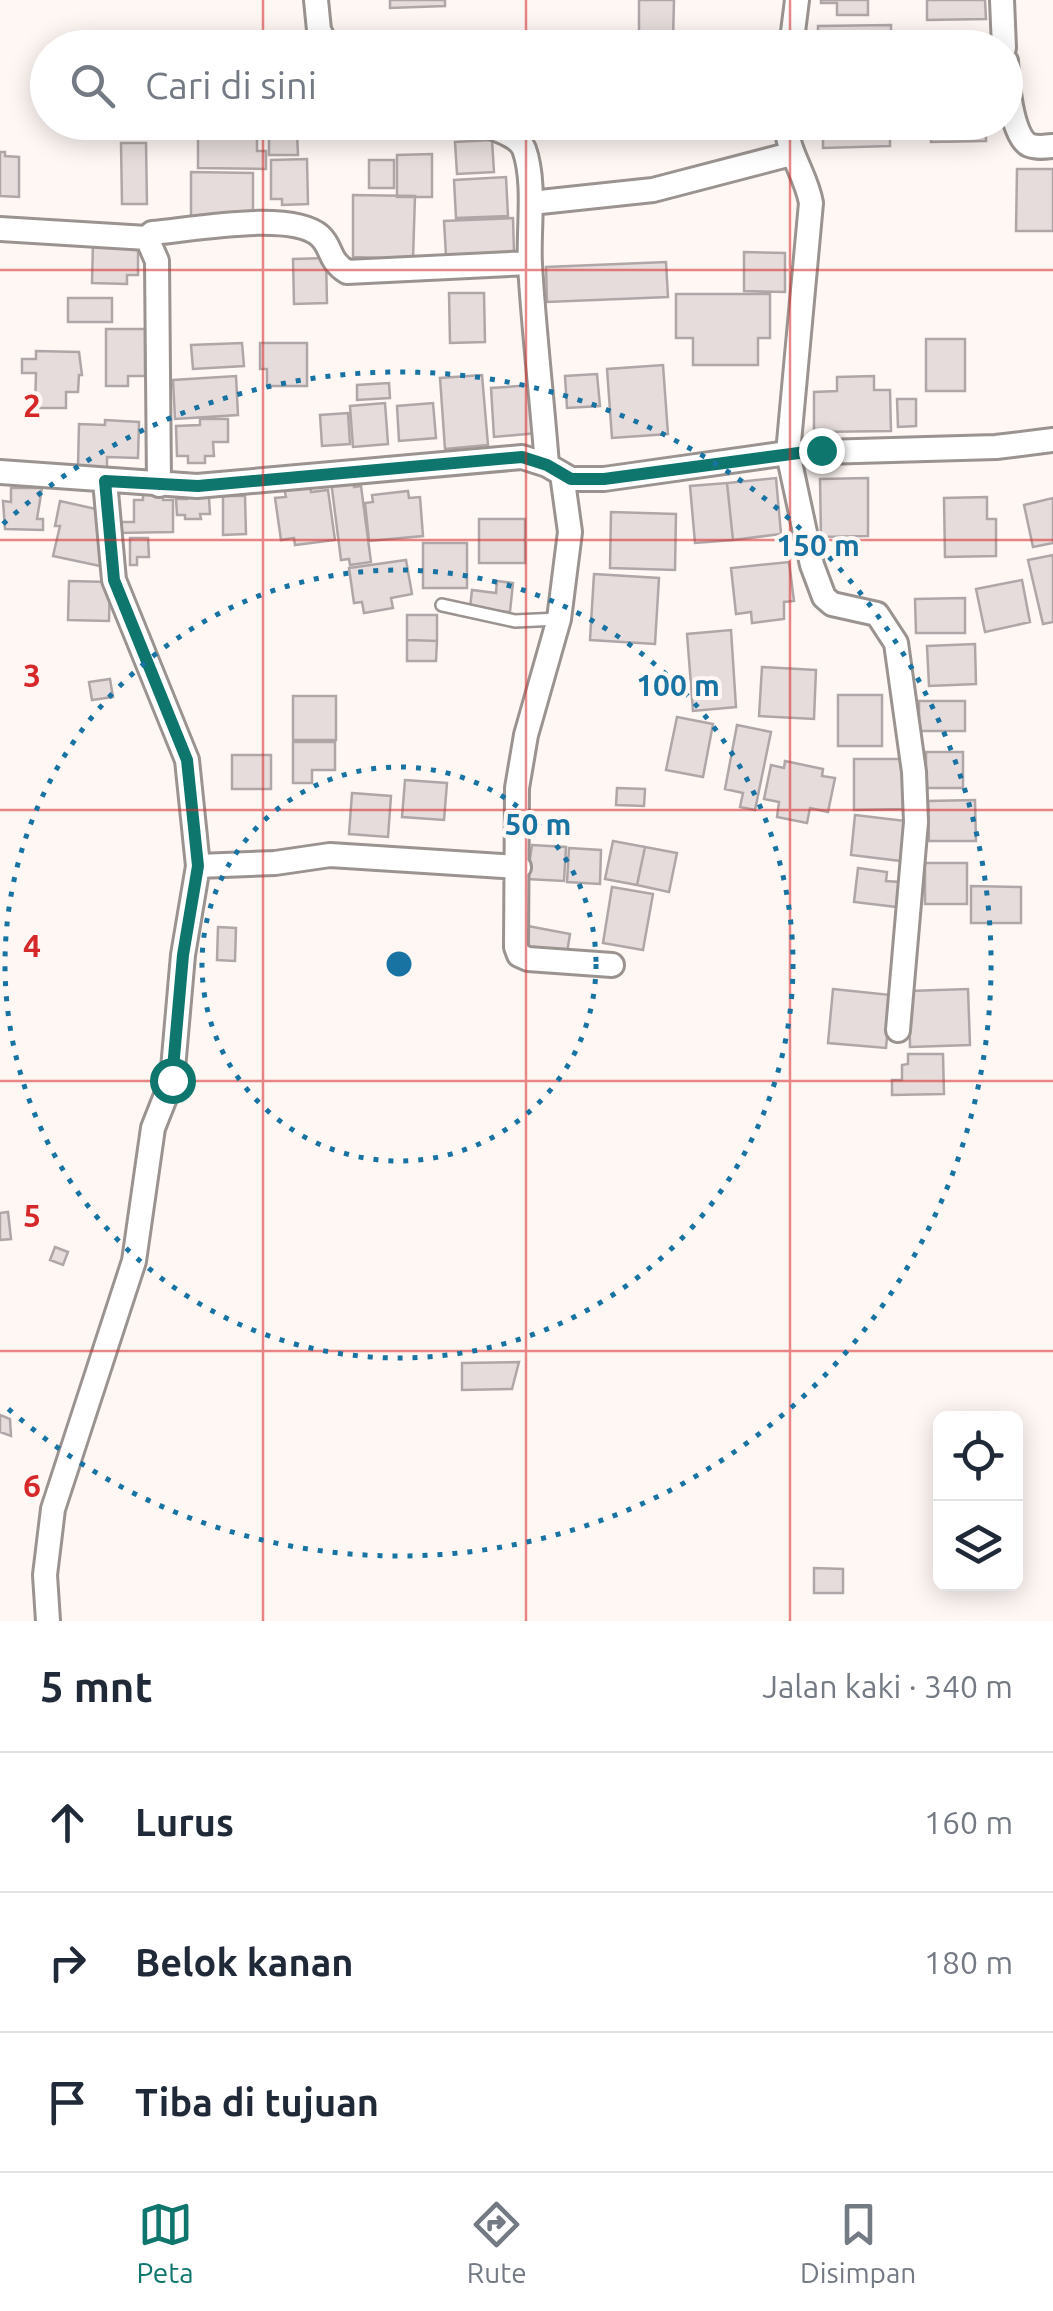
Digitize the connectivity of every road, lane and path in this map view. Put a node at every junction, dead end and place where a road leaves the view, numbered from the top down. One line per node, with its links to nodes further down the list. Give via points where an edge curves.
1 (316, 0): 4 (street)
2 (797, 0): 5 (street)
3 (1002, 0): 6 (street)
4 (320, 30)
5 (793, 30)
6 (1003, 30)
7 (517, 140): 12 (street)
8 (789, 140): 11 (street)
9 (1023, 140): 10 (street)
10 (1053, 146)
11 (791, 154): 12 (street, via 683,184); 17 (street, via 811,203)
12 (530, 203): 15 (street)
13 (0, 228): 14 (street)
14 (147, 238): 15 (street, via 270,222 309,229 347,272); 21 (street, via 157,261)
15 (530, 262): 18 (street)
16 (1053, 440): 17 (street)
17 (788, 453): 18 (street, via 604,479 571,479); 27 (street, via 824,597 877,614 896,643 916,822)
18 (554, 470): 21 (street, via 522,457); 23 (street, via 570,532)
19 (0, 472): 20 (street)
20 (105, 481): 21 (street); 24 (street, via 114,580 187,760)
21 (158, 486)
22 (442, 605): 23 (lane, via 515,621)
23 (560, 619): 25 (street, via 520,770)
24 (198, 866): 25 (street, via 330,855); 28 (street, via 172,1080 153,1128 134,1261 53,1509 45,1575)
25 (519, 867): 26 (street, via 519,955)
26 (612, 965)
27 (898, 1030)
28 (48, 1621)

